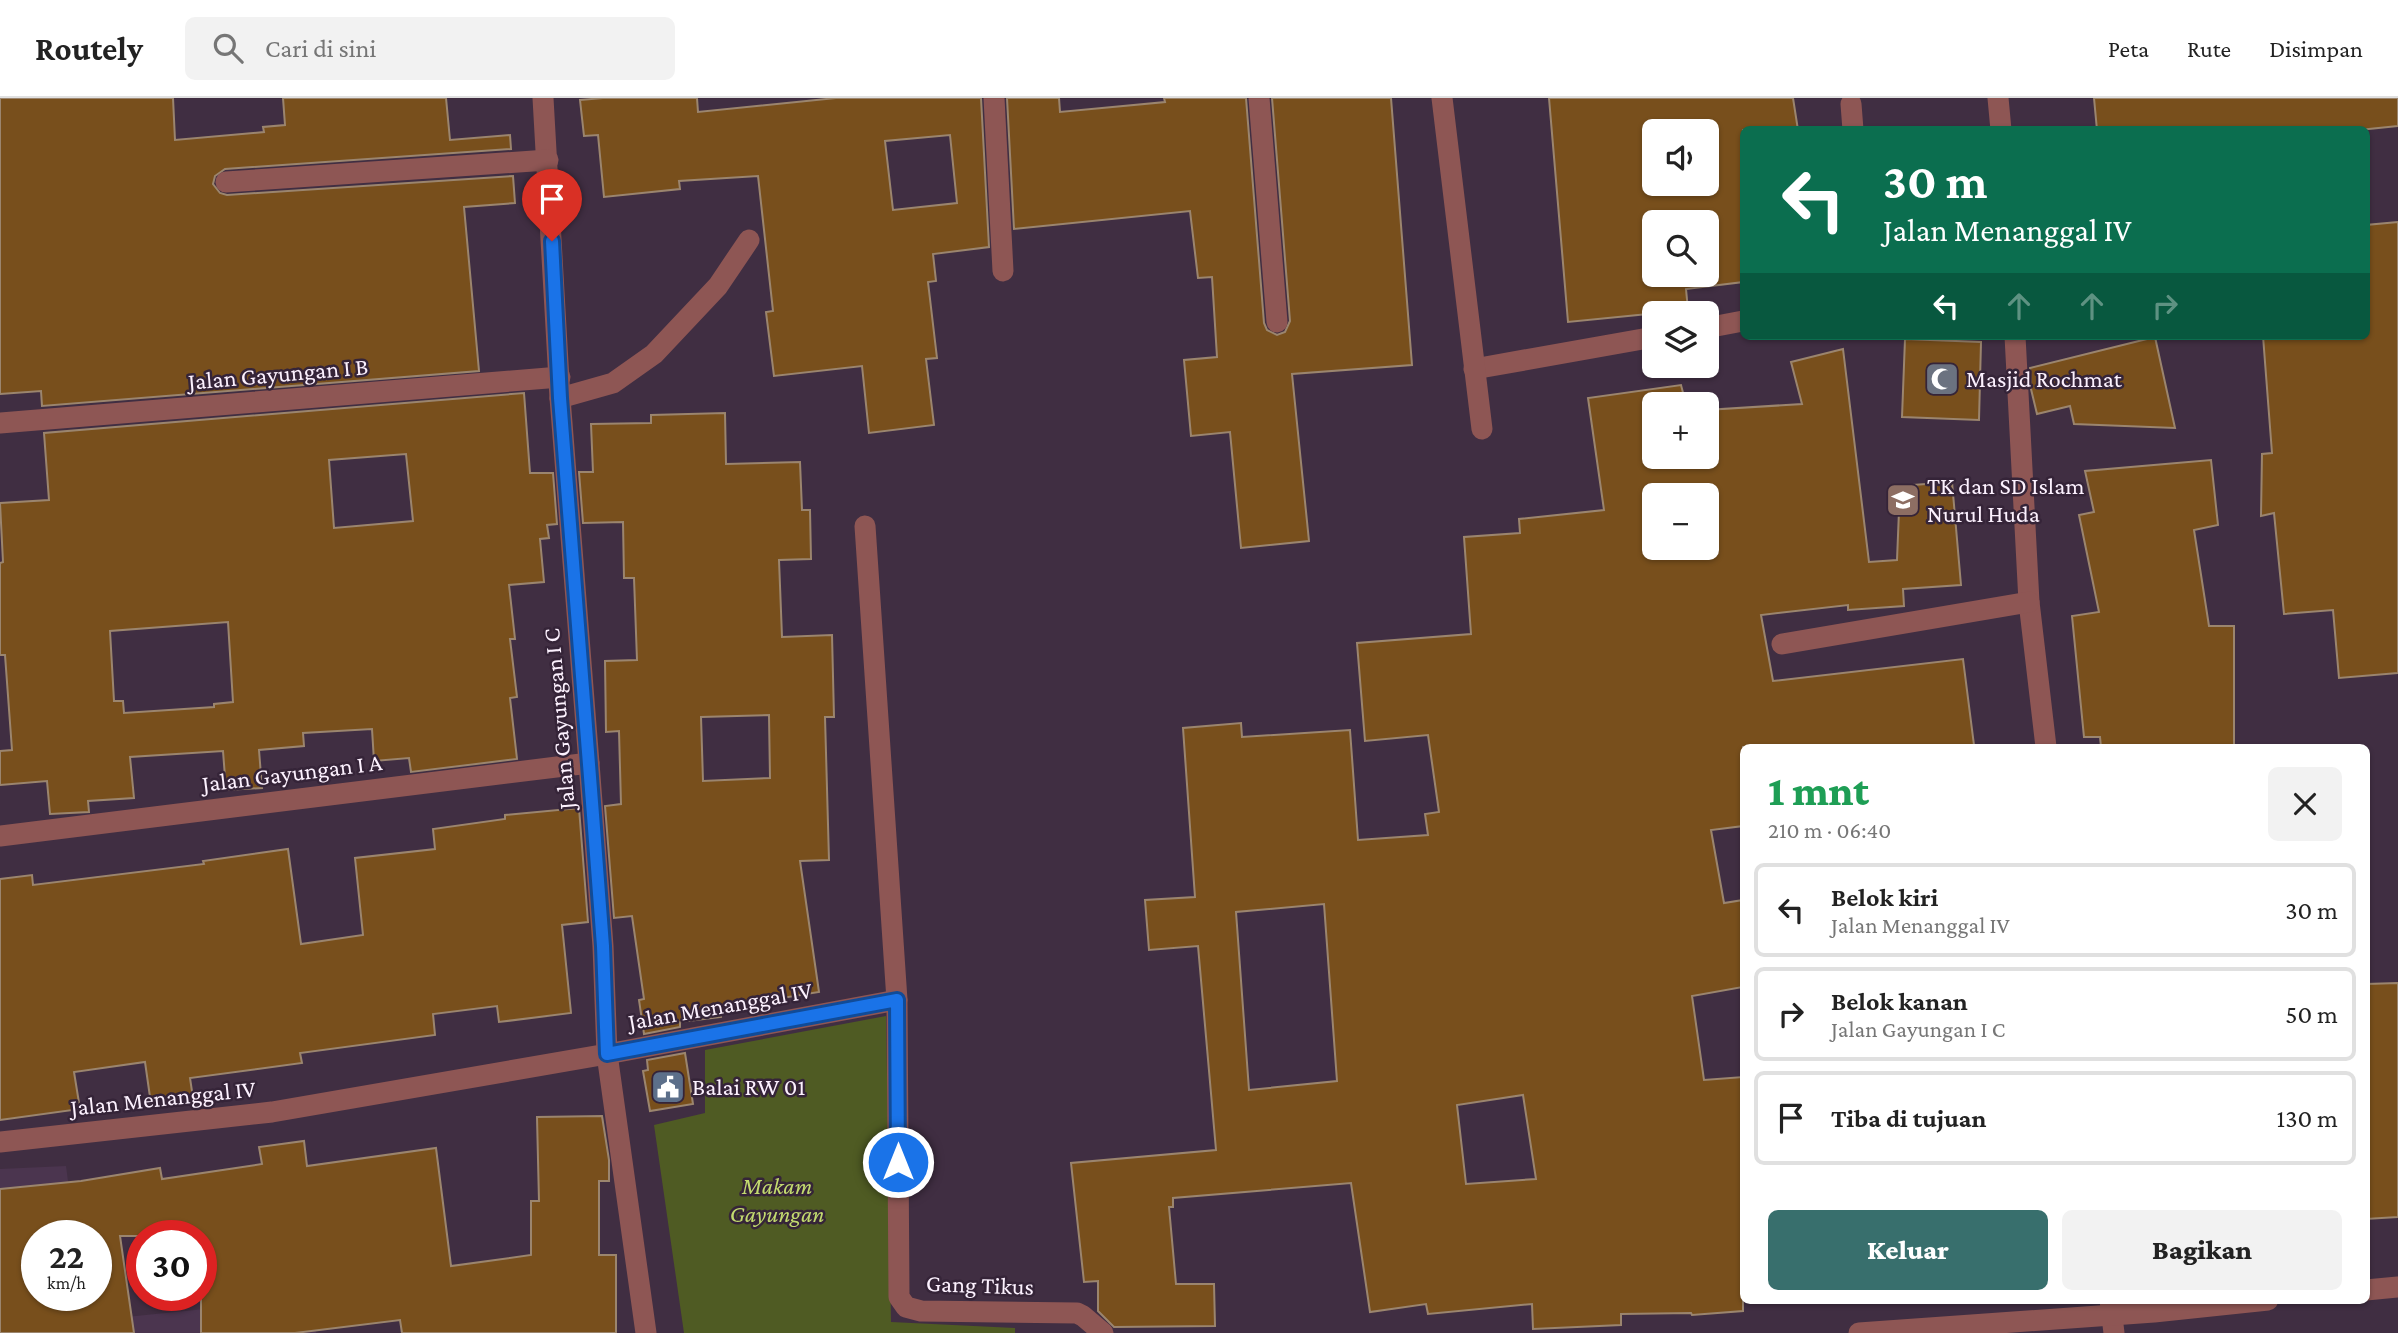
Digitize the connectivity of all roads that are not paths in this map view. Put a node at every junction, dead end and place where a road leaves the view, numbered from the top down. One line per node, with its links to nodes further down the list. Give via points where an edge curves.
1 (543, 98): 9 (street, Jalan Gayungan I C)
2 (994, 98): 12 (street)
3 (1259, 98): 13 (street)
4 (1442, 98): 18 (street)
5 (1998, 98): 8 (street)
6 (1851, 104): 7 (street)
7 (1853, 126)
8 (2000, 126)
9 (548, 160): 10 (street); 19 (street, Jalan Gayungan I C)
10 (226, 182)
11 (749, 240): 19 (street, Jalan Gayungan I B, via 718,286 654,354 613,383)
12 (1003, 271)
13 (1277, 322)
14 (1740, 322): 15 (street)
15 (1719, 326)
16 (1642, 339): 18 (street)
17 (2015, 340): 23 (street)
18 (1474, 369): 21 (street)
19 (560, 388): 20 (street, Jalan Gayungan I B); 26 (street, Jalan Gayungan I C)
20 (0, 423)
21 (1482, 429)
22 (865, 526): 28 (street)
23 (2029, 602): 24 (street); 25 (street)
24 (1782, 644)
25 (2046, 744)
26 (589, 763): 27 (street, Jalan Gayungan I A); 29 (street, Jalan Gayungan I C)
27 (0, 836)
28 (897, 1000): 29 (street, Jalan Menanggal IV); 36 (street, Gang Tikus, via 899,1297 906,1307 921,1311 1077,1313)
29 (607, 1054): 30 (street, Jalan Menanggal IV, via 272,1112); 35 (street, Jalan Gayungan I C)
30 (0, 1142)
31 (2398, 1287): 32 (street)
32 (2370, 1290)
33 (2229, 1304): 34 (street)
34 (2112, 1316): 37 (street)
35 (646, 1333)
36 (1103, 1333)
37 (1858, 1333)

